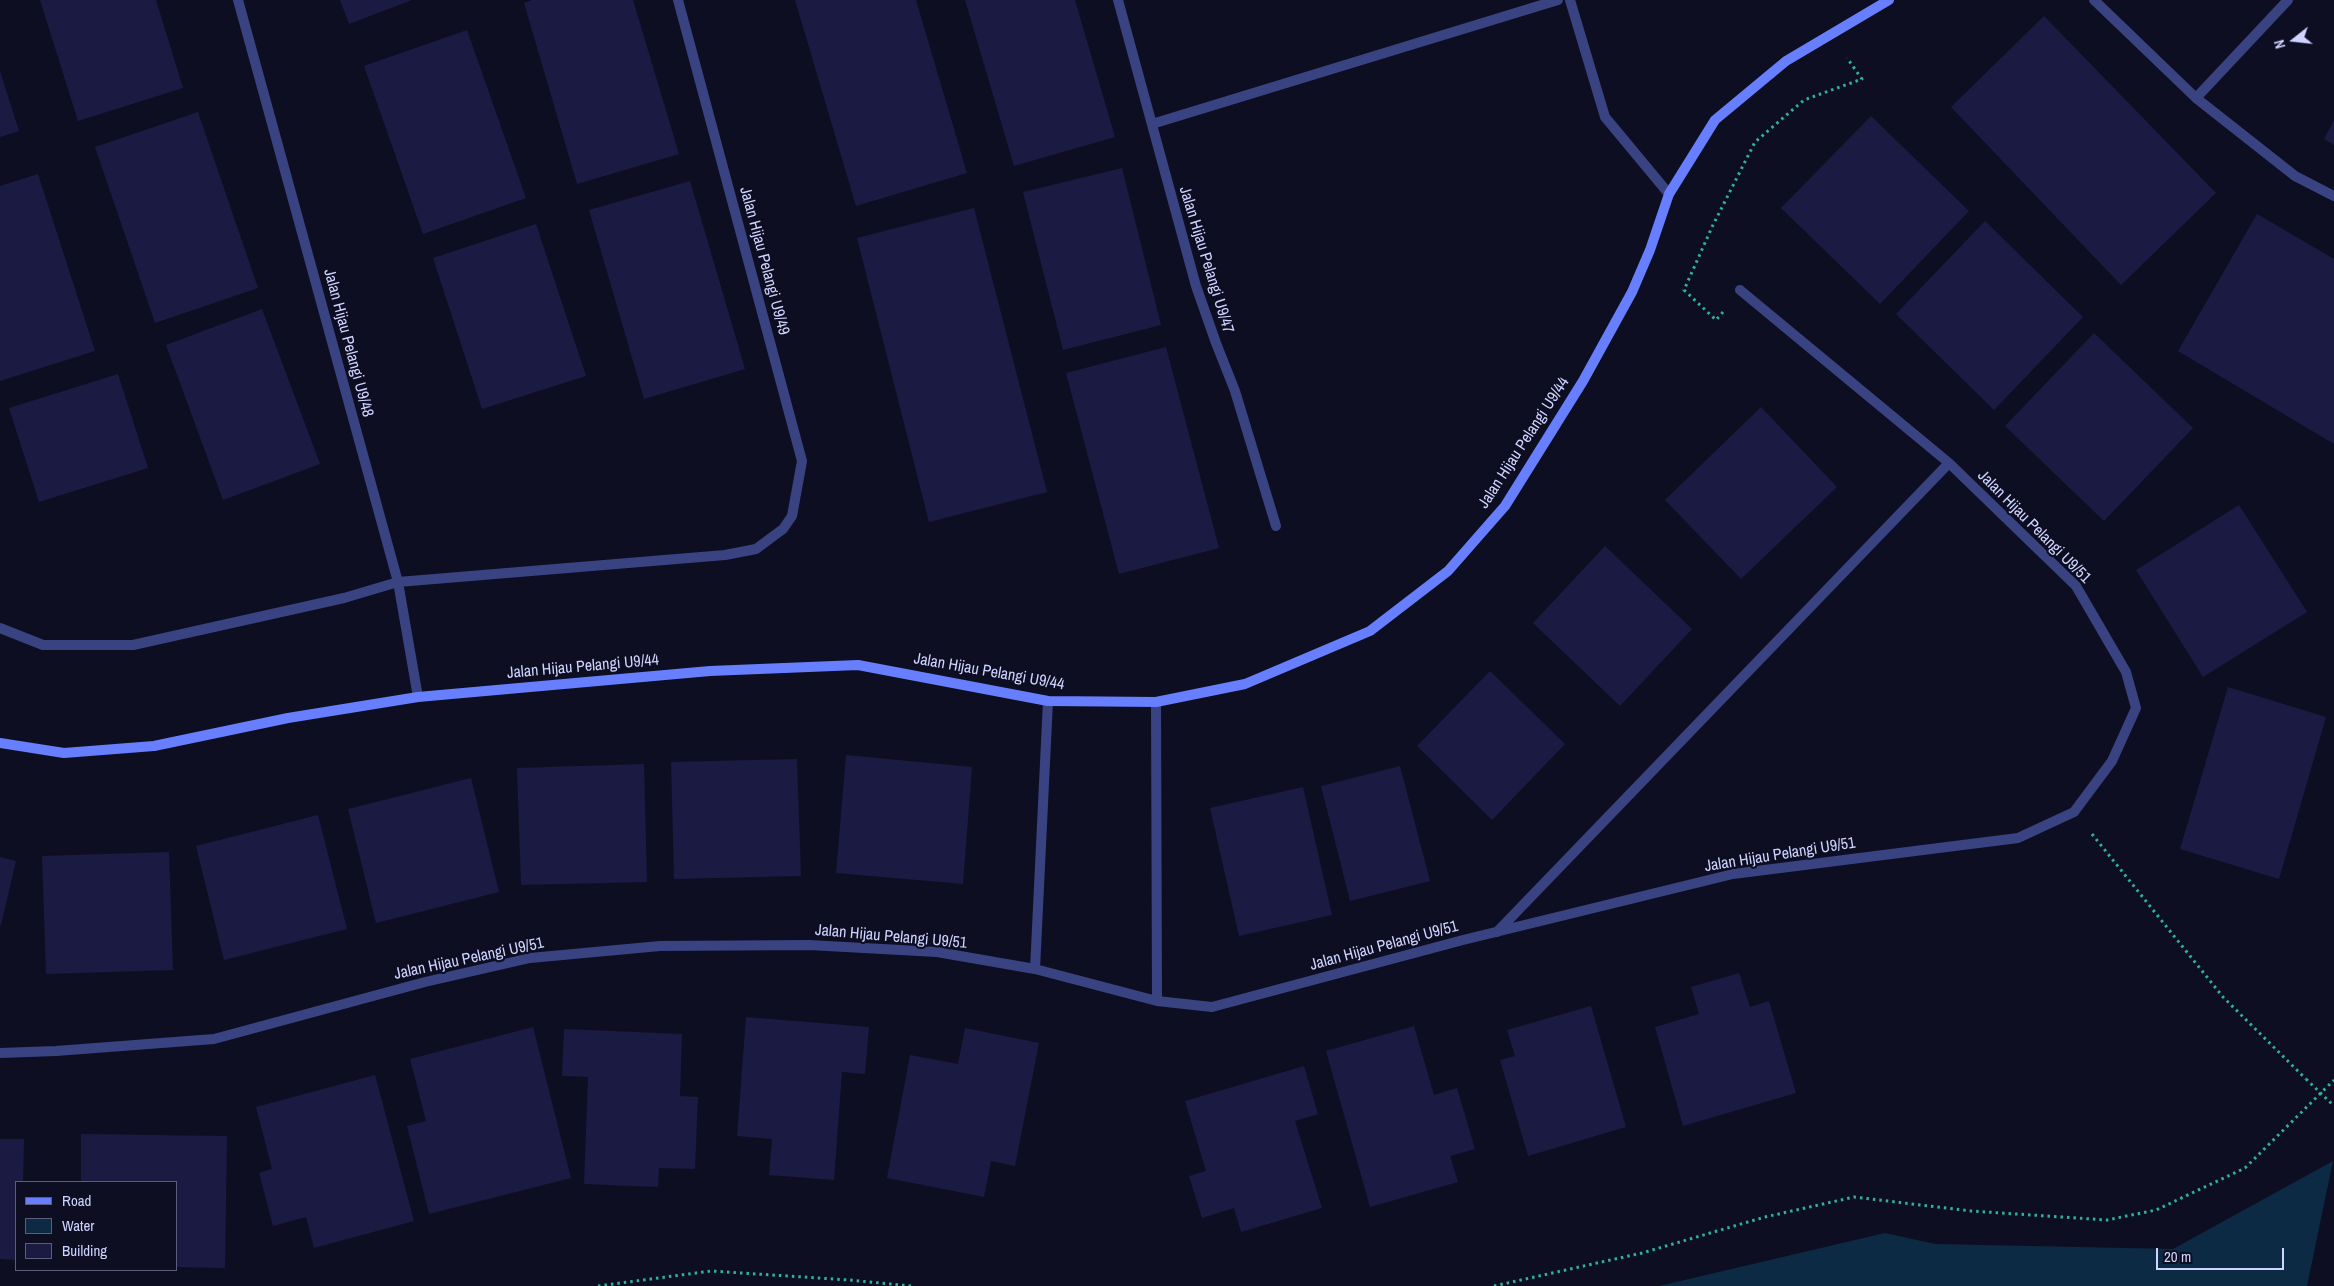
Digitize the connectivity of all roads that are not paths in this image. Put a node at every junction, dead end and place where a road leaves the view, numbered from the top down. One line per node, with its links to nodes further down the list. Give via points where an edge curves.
1 (238, 0): 16 (street, Jalan Hijau Pelangi U9/48)
2 (678, 0): 16 (street, Jalan Hijau Pelangi U9/49, via 802,461 792,516 783,529 756,549 725,555)
3 (1118, 0): 10 (street, Jalan Hijau Pelangi U9/47)
4 (1558, 0): 10 (street)
5 (1570, 0): 11 (street, via 1605,117)
6 (1889, 0): 11 (street, Jalan Hijau Pelangi U9/44, via 1786,61 1715,120)
7 (2094, 0): 9 (street)
8 (2288, 0): 9 (street)
9 (2196, 98): 12 (street, via 2295,176)
10 (1152, 124): 15 (street, Jalan Hijau Pelangi U9/47, via 1196,286 1235,391)
11 (1669, 194): 20 (street, Jalan Hijau Pelangi U9/44, via 1632,292 1583,382 1505,506 1448,571 1370,631 1245,684)
12 (2334, 196)
13 (1740, 290): 14 (street, Jalan Hijau Pelangi U9/51)
14 (1949, 463): 22 (street); 22 (street, Jalan Hijau Pelangi U9/51, via 2076,586 2126,672 2136,708 2112,761 2074,812 2018,838 1733,874)
15 (1276, 526)
16 (398, 582): 17 (street, via 344,598 133,645 43,644); 18 (street, Jalan Hijau Pelangi U9/48)
17 (0, 628)
18 (418, 697): 19 (street, Jalan Hijau Pelangi U9/44, via 710,671 858,665); 21 (street, Jalan Hijau Pelangi U9/44, via 288,718 154,746 64,753)
19 (1048, 701): 20 (street, Jalan Hijau Pelangi U9/44); 23 (street)
20 (1156, 702): 24 (street)
21 (0, 743)
22 (1496, 932): 24 (street, Jalan Hijau Pelangi U9/51, via 1212,1007)
23 (1035, 969): 24 (street, Jalan Hijau Pelangi U9/51); 25 (street, Jalan Hijau Pelangi U9/51, via 927,952 809,945 660,946 530,958 424,982 214,1039)
24 (1157, 1001)
25 (0, 1053)

